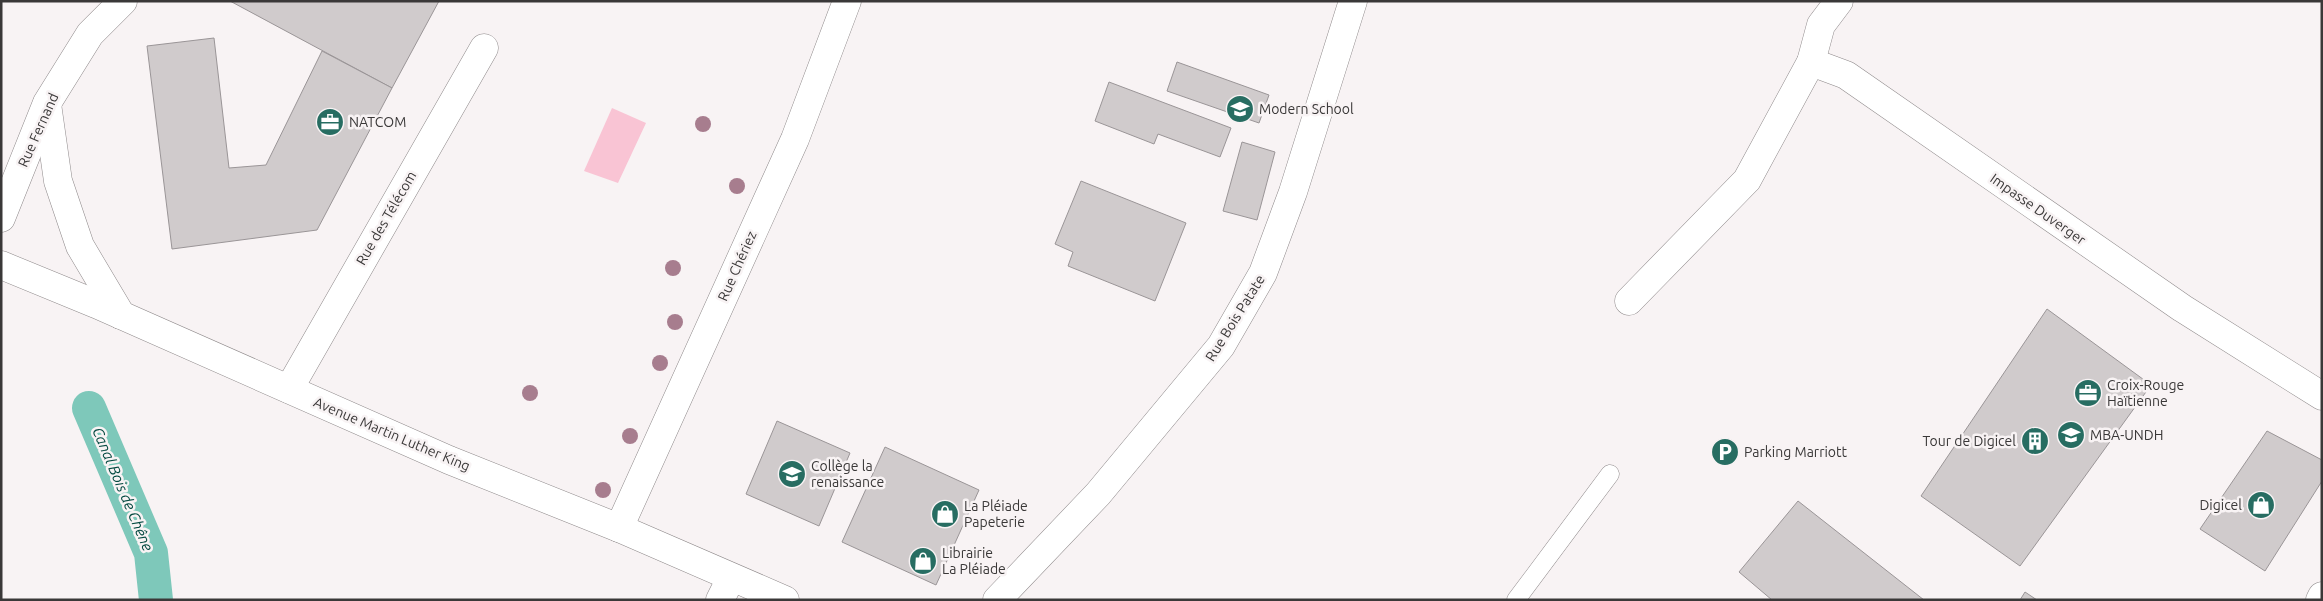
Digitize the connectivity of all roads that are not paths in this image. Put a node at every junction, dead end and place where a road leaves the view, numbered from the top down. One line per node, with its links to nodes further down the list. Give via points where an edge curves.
1 (123, 1): 7 (street, Rue Fernand, via 90,34)
2 (847, 1): 15 (street, Rue Chériez, via 795,139)
3 (1353, 1): 19 (street, Rue Bois Patate, via 1294,192 1263,274 1221,346 1098,494)
4 (1839, 1): 6 (street, via 1821,25)
5 (484, 48): 12 (street, Rue des Télécom)
6 (1811, 62): 10 (street, via 1747,180); 13 (street, Impasse Duverger, via 1846,75 2182,308)
7 (47, 102): 8 (street, Rue Fernand); 11 (street, via 58,181 80,246)
8 (1, 218)
9 (1, 265): 11 (street, Avenue Martin Luther King)
10 (1629, 301)
11 (121, 315): 12 (street, Avenue Martin Luther King)
12 (289, 390): 15 (street, Avenue Martin Luther King)
13 (2322, 396)
14 (1610, 474): 20 (lane)
15 (619, 528): 16 (street, Avenue Martin Luther King)
16 (725, 589): 18 (street, Avenue Martin Luther King)
17 (2322, 596): 21 (street)
18 (785, 600)
19 (997, 600)
20 (1516, 600)
21 (2320, 600)

